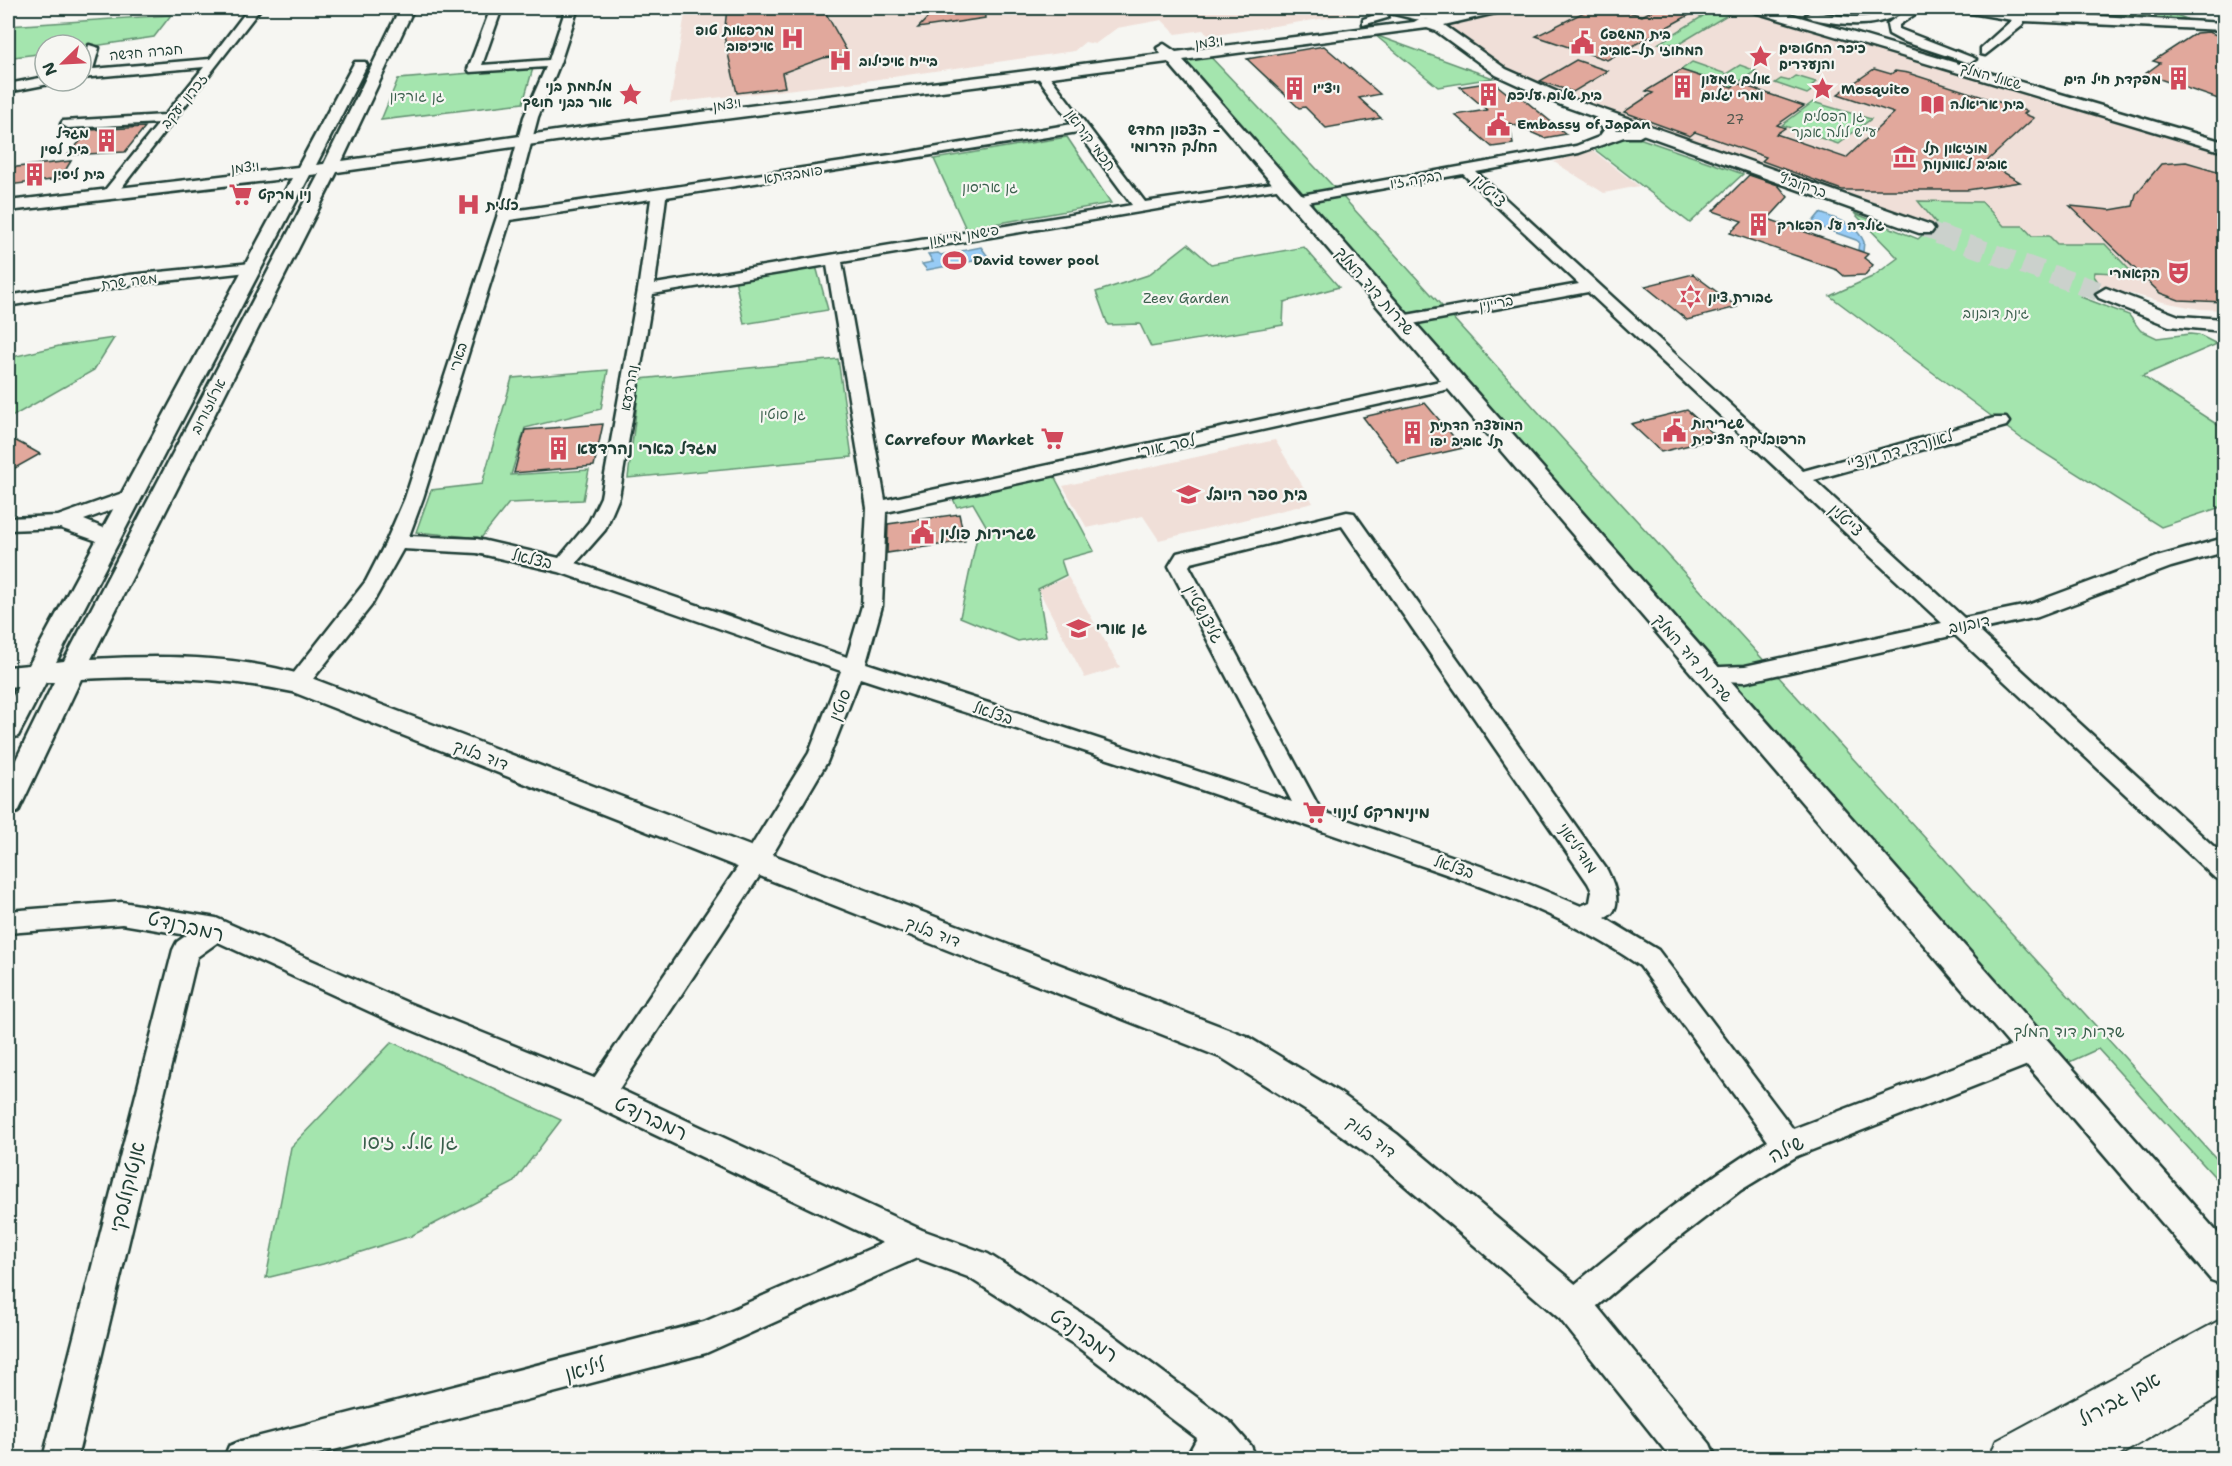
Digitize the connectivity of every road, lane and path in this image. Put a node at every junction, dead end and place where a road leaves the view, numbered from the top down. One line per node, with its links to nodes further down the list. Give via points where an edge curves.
1 (255, 8): 23 (street, זכרון יעקב)
2 (407, 8): 37 (street, ארלוזורוב)
3 (496, 8): 24 (street, via 474,69)
4 (572, 8): 24 (street, בארי)
5 (1499, 8): 13 (street, ויצמן)
6 (1756, 8): 36 (street, שאול המלך)
7 (1787, 8): 15 (street, שאול המלך)
8 (1905, 8): 15 (street, via 1884,19 1864,22)
9 (1918, 8): 22 (street, via 1893,24 1893,31)
10 (1959, 8): 16 (street)
11 (1980, 8): 16 (street)
12 (1385, 12): 14 (street, ויצמן); 17 (street, ברקוביץ); 21 (street, ויצמן, via 1367,22)
13 (1455, 12): 14 (street, ויצמן); 17 (street, ויצמן); 25 (street, via 1457,32)
14 (1415, 15): 17 (street)
15 (1812, 15): 22 (street, שאול המלך)
16 (2017, 16): 18 (street); 20 (street, via 2018,23)
17 (1430, 21): 21 (street, ויצמן); 25 (street, ברקוביץ); 33 (street, ברקוביץ, via 1459,51 1495,74)
18 (2224, 27)
19 (367, 50): 37 (street, ארלוזורוב)
20 (1984, 51)
21 (1168, 52): 27 (street, ויצמן); 34 (street, ויצמן, via 860,86); 39 (street, שדרות דוד המלך)
22 (1970, 59): 35 (street, שאול המלך)
23 (214, 63): 26 (street, חברה חדשה); 30 (street, זכרון יעקב)
24 (554, 63): 34 (street, בארי)
25 (1499, 70): 33 (street, ברקוביץ)
26 (93, 73)
27 (1041, 73): 32 (street, חכמי קירואן); 34 (street, ויצמן)
28 (33, 83): 29 (street)
29 (8, 88)
30 (169, 119): 31 (street); 40 (street, זכרון יעקב)
31 (68, 124)
32 (1081, 127): 42 (street, פומבדיתא); 45 (street, חכמי קירואן)
33 (1621, 129): 38 (street, רבקה זיו, via 1579,148); 47 (street, ברקוביץ, via 1680,143)
34 (525, 137): 37 (street, ויצמן); 46 (street, בארי)
35 (2224, 138)
36 (2224, 147)
37 (320, 164): 40 (street, ויצמן); 49 (street, ארלוזורוב); 70 (street, ארלוזורוב)
38 (1466, 170): 43 (street, רבקה זיו); 50 (street, צייטלין)
39 (1282, 184): 43 (street, שדרות דוד המלך); 45 (street, פישמן מיימון)
40 (115, 187): 41 (street, ויצמן); 44 (street, ויצמן)
41 (8, 194)
42 (659, 194): 46 (street, פומבדיתא); 51 (street, נהרדעא)
43 (1296, 200): 55 (street, שדרות דוד המלך)
44 (8, 206)
45 (1140, 206): 48 (street, פישמן מיימון)
46 (504, 217): 65 (street, בארי)
47 (1925, 229)
48 (833, 257): 51 (street, פישמן מיימון); 60 (street, סוטין)
49 (252, 268): 53 (street, משה שרת, via 129,280); 59 (street, ארלוזורוב)
50 (1592, 286): 55 (street, בריינין); 58 (street, צייטלין)
51 (646, 290): 67 (street, נהרדעא, via 610,497 598,525)
52 (2106, 294): 54 (street, via 2176,322)
53 (8, 302)
54 (2221, 318)
55 (1401, 321): 56 (street, שדרות דוד המלך)
56 (1454, 382): 60 (street, לסר אורי); 72 (street, שדרות דוד המלך)
57 (2000, 422): 58 (street, לאונרדו דה וינצ'י)
58 (1800, 478): 68 (street, צייטלין)
59 (131, 496): 62 (street); 64 (street, ארלוזורוב)
60 (877, 508): 69 (street, סוטין, via 872,606)
61 (1347, 518): 77 (street, גליצנשטיין, via 1184,558 1179,566); 80 (street, מודיליאני, via 1598,877 1604,891 1602,908)
62 (60, 522): 63 (street); 64 (street)
63 (8, 524)
64 (109, 538): 71 (street, ארלוזורוב)
65 (397, 542): 67 (street, בצלאל, via 477,546); 74 (street, בארי, via 360,605)
66 (2224, 545): 68 (street, דובנוב, via 2164,562 2031,612)
67 (563, 566): 69 (street, בצלאל)
68 (1960, 626): 72 (street, דובנוב, via 1745,674); 79 (street, צייטלין)
69 (855, 668): 77 (street, בצלאל); 78 (street, סוטין, via 819,756)
70 (73, 669): 71 (street, דוד בלוך); 74 (street, דוד בלוך, via 197,668 254,672); 76 (street, ארלוזורוב)
71 (36, 673): 73 (street, דוד בלוך); 75 (street, ארלוזורוב)
72 (1707, 674): 83 (street, שדרות דוד המלך)
73 (8, 677)
74 (297, 683): 78 (street, דוד בלוך)
75 (8, 729)
76 (8, 804)
77 (1313, 818): 80 (street, בצלאל, via 1500,884)
78 (755, 862): 84 (street, סוטין); 88 (street, דוד בלוך, via 1234,1047 1328,1105 1385,1146)
79 (2224, 871)
80 (1581, 918): 85 (street, via 1649,958)
81 (8, 922): 82 (street, רמברנדט, via 122,913)
82 (216, 929): 84 (street, רמברנדט, via 397,1011); 92 (street, אנטוקולסקי, via 186,950)
83 (2033, 1050): 85 (street, שילה); 87 (street, שדרות דוד המלך)
84 (600, 1094): 86 (street, רמברנדט)
85 (1788, 1145): 88 (street, שילה, via 1731,1180 1666,1228)
86 (917, 1242): 91 (street, רמברנדט, via 977,1265 1076,1328); 93 (street, ליליאן, via 706,1337)
87 (2224, 1267)
88 (1573, 1306): 94 (street, דוד בלוך)
89 (2224, 1340): 95 (main road, אבן גבירול)
90 (2224, 1369): 96 (main road, אבן גבירול)
91 (1220, 1451)
92 (60, 1458)
93 (241, 1458)
94 (1696, 1458)
95 (2013, 1458)
96 (2071, 1458)

